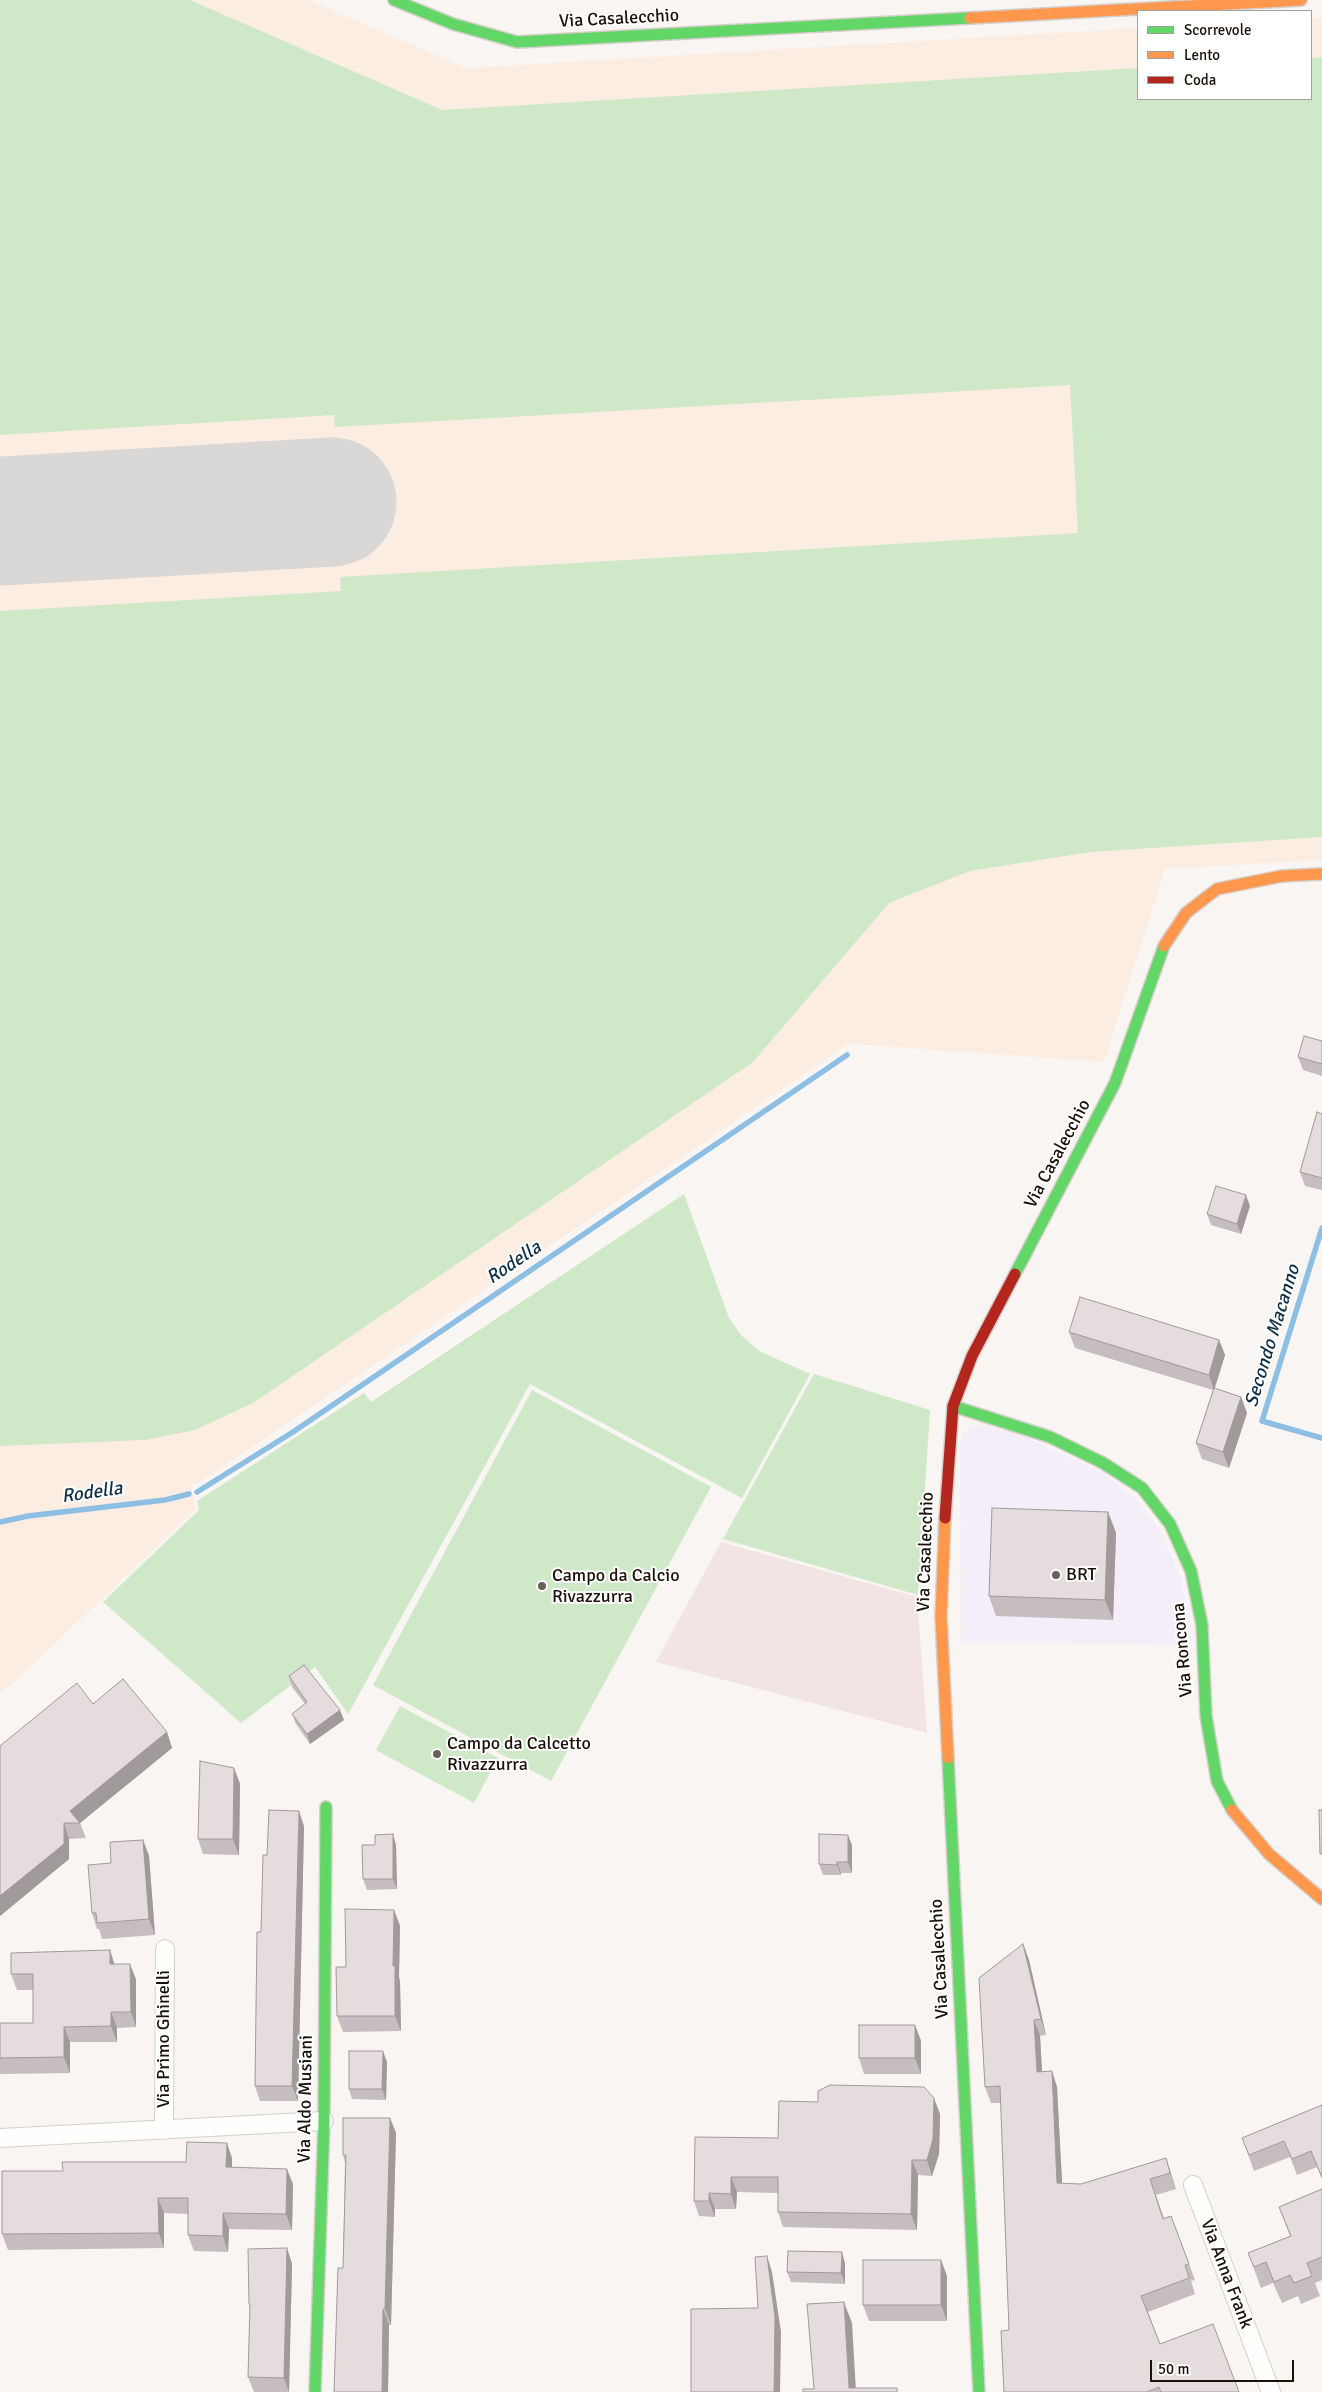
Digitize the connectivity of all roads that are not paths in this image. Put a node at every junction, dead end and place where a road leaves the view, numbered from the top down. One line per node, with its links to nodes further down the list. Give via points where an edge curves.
1 (394, 0): 2 (street, Via Casalecchio, via 453,24 517,42)
2 (1301, 0)
3 (1322, 874): 4 (street, Via Casalecchio, via 1282,876 1217,889 1186,914 1163,948 1116,1083 972,1356)
4 (953, 1406): 6 (street, Via Roncona, via 1050,1437 1103,1463 1142,1488 1170,1524 1191,1571 1202,1625 1206,1716 1217,1781 1235,1815 1269,1854); 13 (street, Via Casalecchio, via 940,1616)
5 (326, 1807): 8 (street, Via Aldo Musiani)
6 (1322, 1899)
7 (165, 1949): 9 (street, Via Primo Ghinelli)
8 (324, 2121): 9 (street, Via Primo Ghinelli); 12 (street, Via Aldo Musiani)
9 (164, 2130): 10 (street, Via Primo Ghinelli)
10 (0, 2138)
11 (1193, 2184): 14 (street, Via Anna Frank)
12 (315, 2392)
13 (979, 2392)
14 (1270, 2392)

